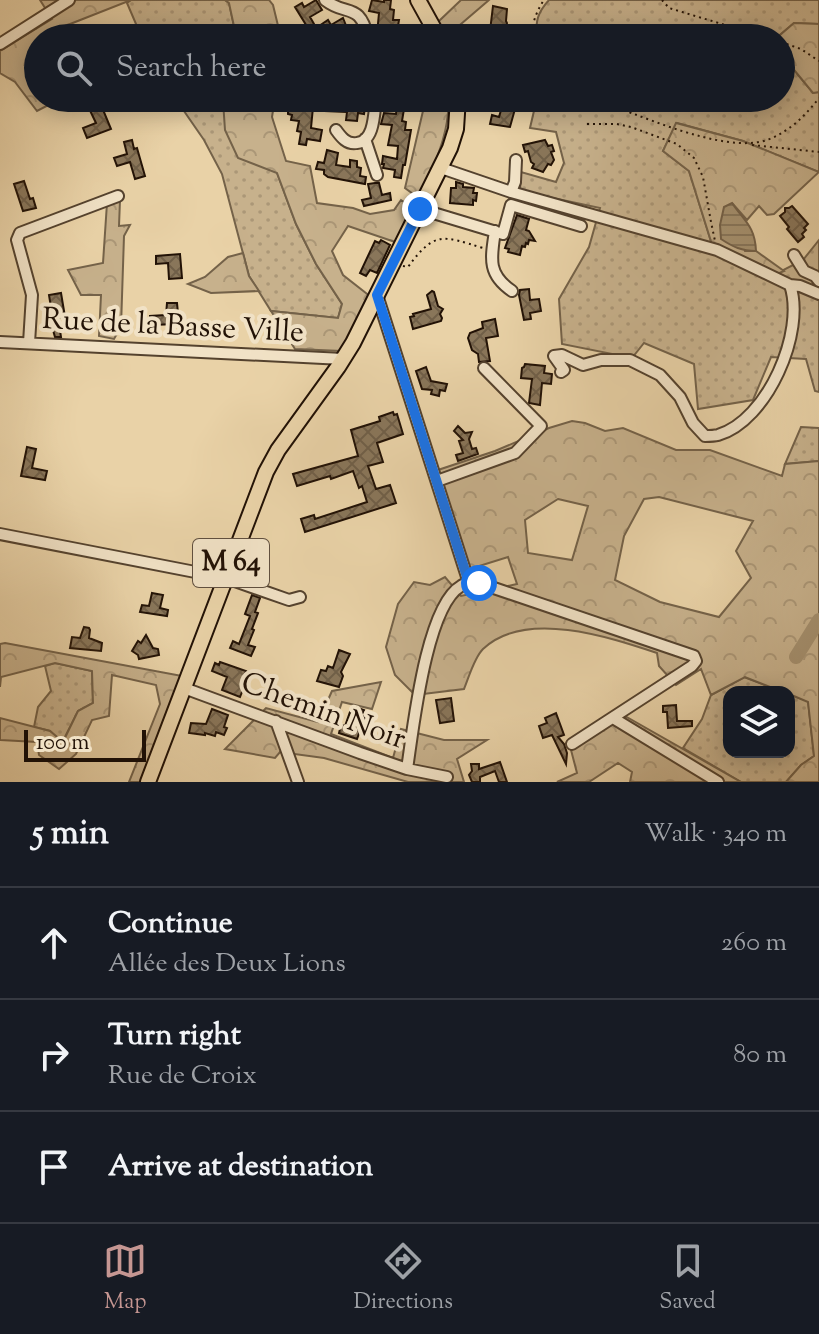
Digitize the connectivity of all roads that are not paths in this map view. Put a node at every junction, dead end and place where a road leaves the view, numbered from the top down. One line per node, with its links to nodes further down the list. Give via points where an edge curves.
1 (69, 0): 4 (street)
2 (325, 0): 5 (street, via 357,13)
3 (418, 0): 6 (main road)
4 (31, 24)
5 (364, 24)
6 (431, 24)
7 (24, 29): 8 (street)
8 (0, 44)
9 (374, 112): 12 (street)
10 (457, 112): 14 (main road, M 64)
11 (336, 130): 12 (street, via 350,143)
12 (365, 139): 15 (street)
13 (516, 160): 16 (street)
14 (441, 168): 16 (street); 18 (main road, M 64)
15 (377, 175)
16 (511, 192): 23 (street, via 717,250)
17 (118, 196): 28 (street, via 20,233 17,240 32,295)
18 (420, 209): 20 (street); 26 (main road, M 64)
19 (581, 226): 20 (street, via 511,205 503,234)
20 (495, 231): 24 (street, via 491,263)
21 (794, 255): 22 (street)
22 (819, 281)
23 (790, 285): 25 (street); 31 (street, via 791,334 772,386 758,408 718,435 705,436 660,375 630,360 583,365 554,356)
24 (512, 291)
25 (819, 294)
26 (377, 295): 29 (main road, M 64); 32 (street)
27 (0, 342): 28 (street, Rue de la Basse Ville)
28 (29, 343): 29 (street, Rue de la Basse Ville)
29 (343, 359): 34 (main road, M 64, via 271,462)
30 (484, 368): 32 (street, via 541,426 515,453)
31 (561, 372)
32 (437, 481): 35 (street)
33 (0, 534): 34 (street)
34 (226, 578): 36 (street, via 289,600); 37 (main road, M 64)
35 (469, 583): 38 (street, via 694,656 692,666); 41 (street, via 452,594 432,632)
36 (300, 597)
37 (184, 688): 39 (street, Chemin Noir); 44 (main road, M 64)
38 (613, 718): 40 (street); 43 (street)
39 (276, 721): 41 (street, Chemin Noir); 45 (street)
40 (572, 744)
41 (407, 769): 42 (street, Chemin Noir)
42 (447, 777)
43 (716, 780)
44 (148, 782)
45 (298, 782)

